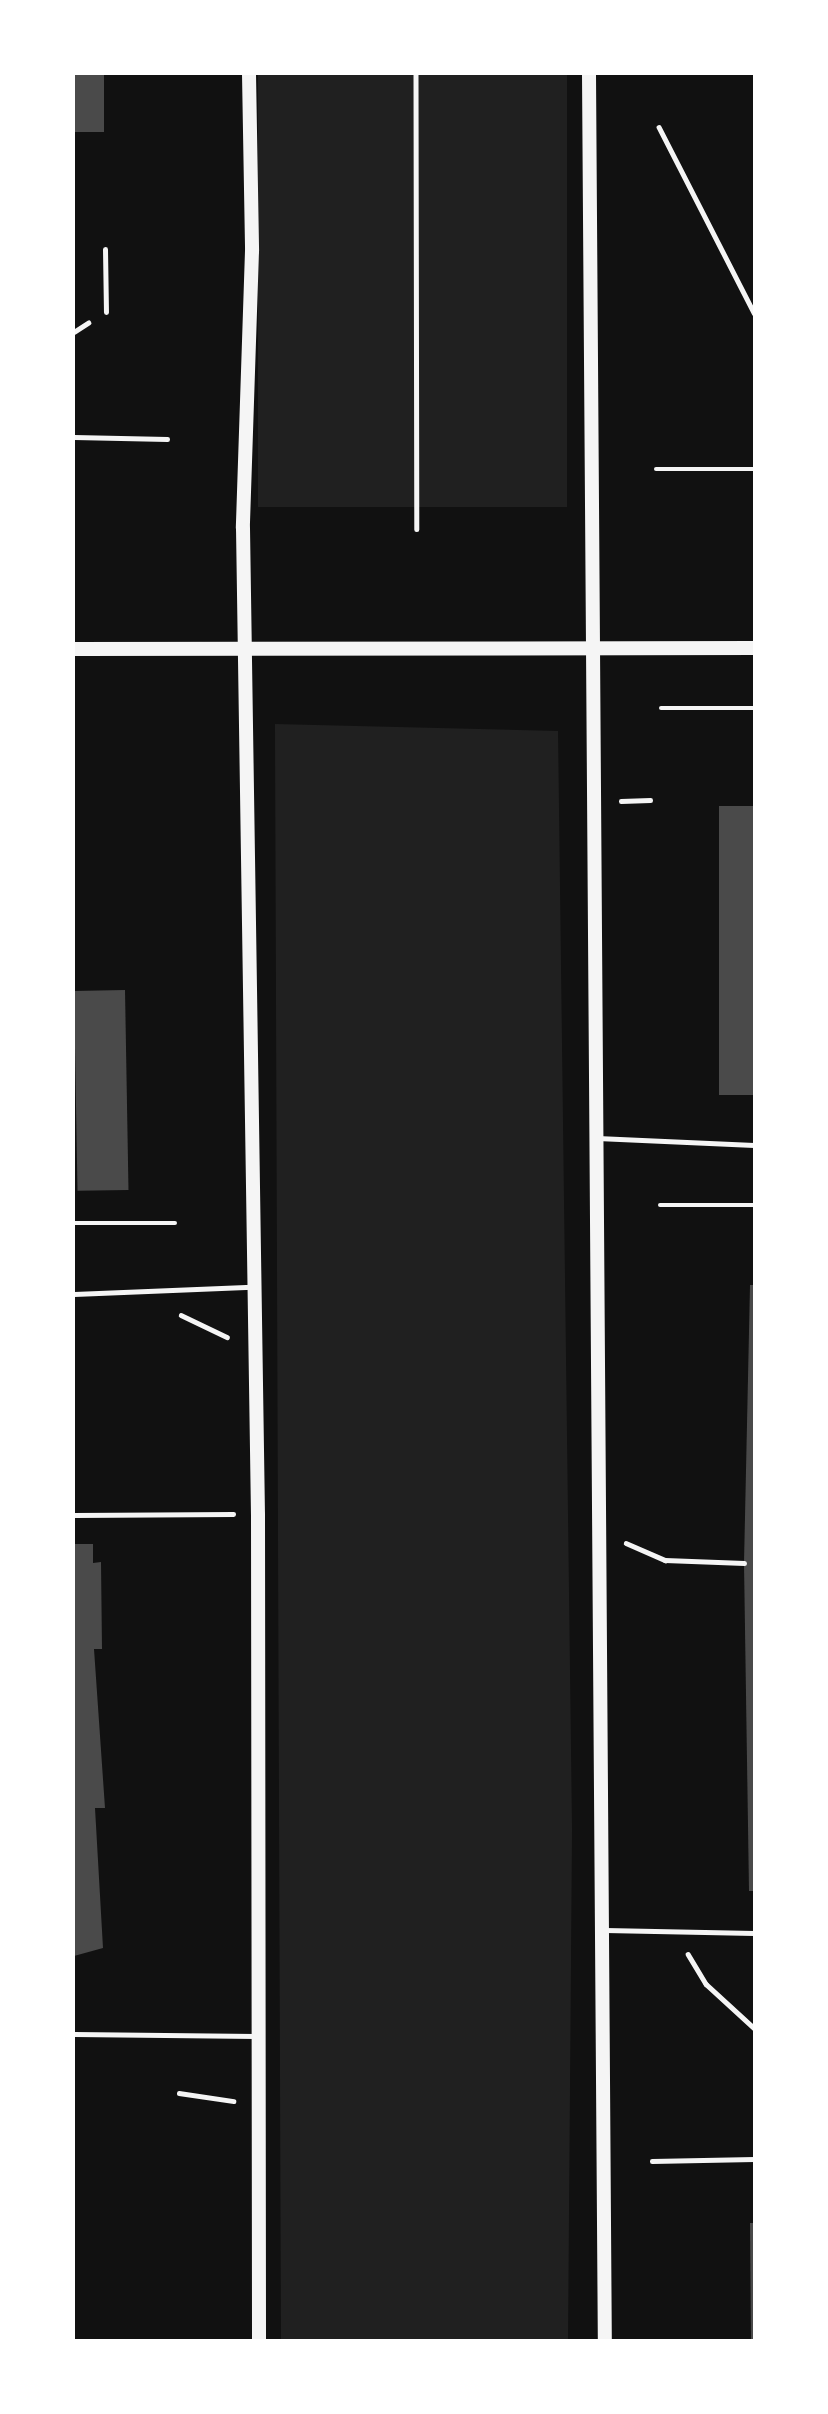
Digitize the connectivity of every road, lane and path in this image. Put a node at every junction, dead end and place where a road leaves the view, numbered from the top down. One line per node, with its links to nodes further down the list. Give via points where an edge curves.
1 (248, 74): 13 (main road)
2 (416, 74): 12 (path)
3 (589, 74): 16 (main road)
4 (659, 127): 7 (path)
5 (105, 249): 6 (lane)
6 (106, 312)
7 (754, 313)
8 (74, 437): 9 (path)
9 (167, 439)
10 (656, 469): 11 (path)
11 (754, 469)
12 (417, 529)
13 (245, 647): 15 (main road); 16 (main road); 25 (main road)
14 (754, 648): 16 (main road)
15 (74, 649)
16 (597, 650): 19 (main road)
17 (661, 708): 18 (path)
18 (754, 708)
19 (597, 1138): 20 (lane); 31 (main road)
20 (754, 1145)
21 (660, 1205): 22 (path)
22 (754, 1205)
23 (74, 1223): 24 (path)
24 (174, 1223)
25 (255, 1287): 26 (lane); 28 (main road)
26 (74, 1294)
27 (177, 1313): 28 (path)
28 (256, 1352): 30 (main road)
29 (74, 1515): 30 (path)
30 (258, 1515): 38 (main road)
31 (597, 1530): 32 (path, via 665,1560); 33 (main road)
32 (744, 1563)
33 (598, 1930): 34 (lane); 44 (main road)
34 (673, 1930): 35 (lane); 36 (path, via 706,1984)
35 (754, 1933)
36 (754, 2028)
37 (74, 2034): 38 (lane)
38 (261, 2036): 40 (main road)
39 (179, 2093): 40 (path)
40 (261, 2105): 43 (main road)
41 (754, 2159): 42 (path)
42 (652, 2161)
43 (259, 2340)
44 (605, 2340)

